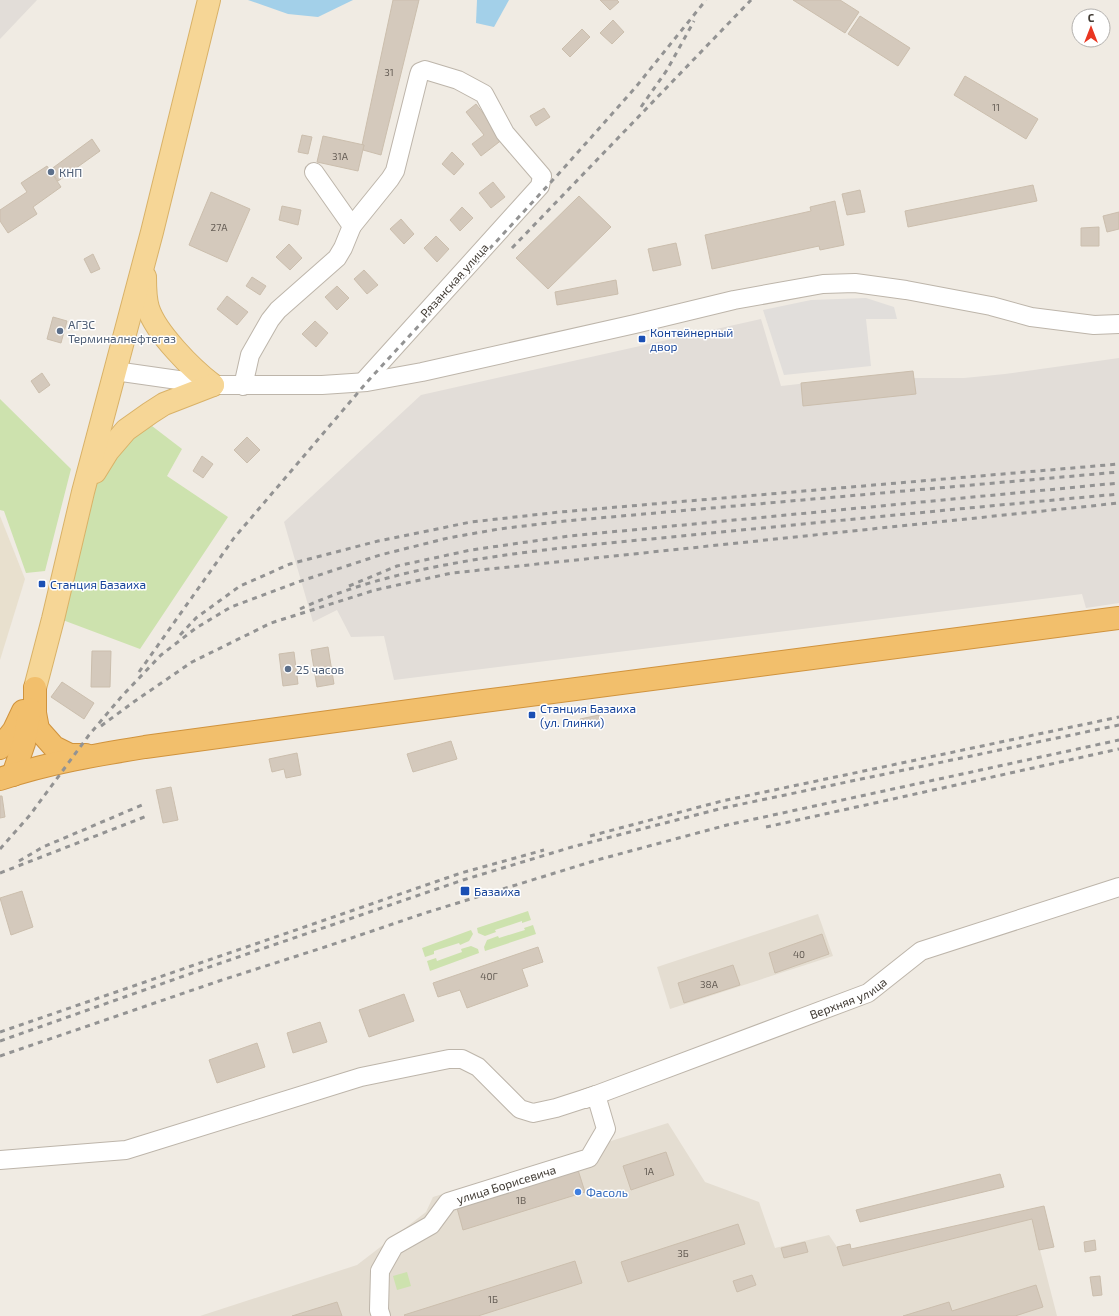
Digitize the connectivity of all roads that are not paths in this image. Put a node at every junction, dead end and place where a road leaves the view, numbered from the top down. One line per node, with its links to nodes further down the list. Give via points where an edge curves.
1 (209, 0): 4 (main road)
2 (314, 172): 3 (street)
3 (352, 226): 7 (street, Рязанская улица, via 395,171 419,75 425,70 458,80 484,94 505,133 542,176 540,186); 9 (street, via 337,258 270,320 250,355)
4 (145, 256): 6 (main road); 8 (main road, via 145,291 148,308 160,329 185,360)
5 (1119, 324): 7 (street, via 1094,325 1031,317 991,306 855,283 823,284 747,297 422,372)
6 (115, 371): 8 (street); 10 (main road)
7 (363, 382): 9 (street)
8 (213, 385): 9 (street); 10 (main road, via 164,404 126,430 108,451)
9 (243, 386)
10 (83, 492): 12 (main road)
11 (1119, 618): 14 (highway, via 476,702)
12 (35, 688): 13 (highway, via 14,730); 14 (highway, via 38,729 54,747 70,755); 15 (highway, via 24,743)
13 (0, 748)
14 (95, 755): 15 (highway)
15 (7, 771)
16 (1119, 887): 17 (street, Верхняя улица, via 921,952 868,993)
17 (596, 1095): 18 (street, via 533,1113 520,1109 478,1067 462,1059 449,1059 361,1077 126,1150); 19 (street, улица Борисевича, via 606,1128 589,1158 448,1202 431,1224 394,1246 380,1271)
18 (0, 1160)
19 (381, 1316)

